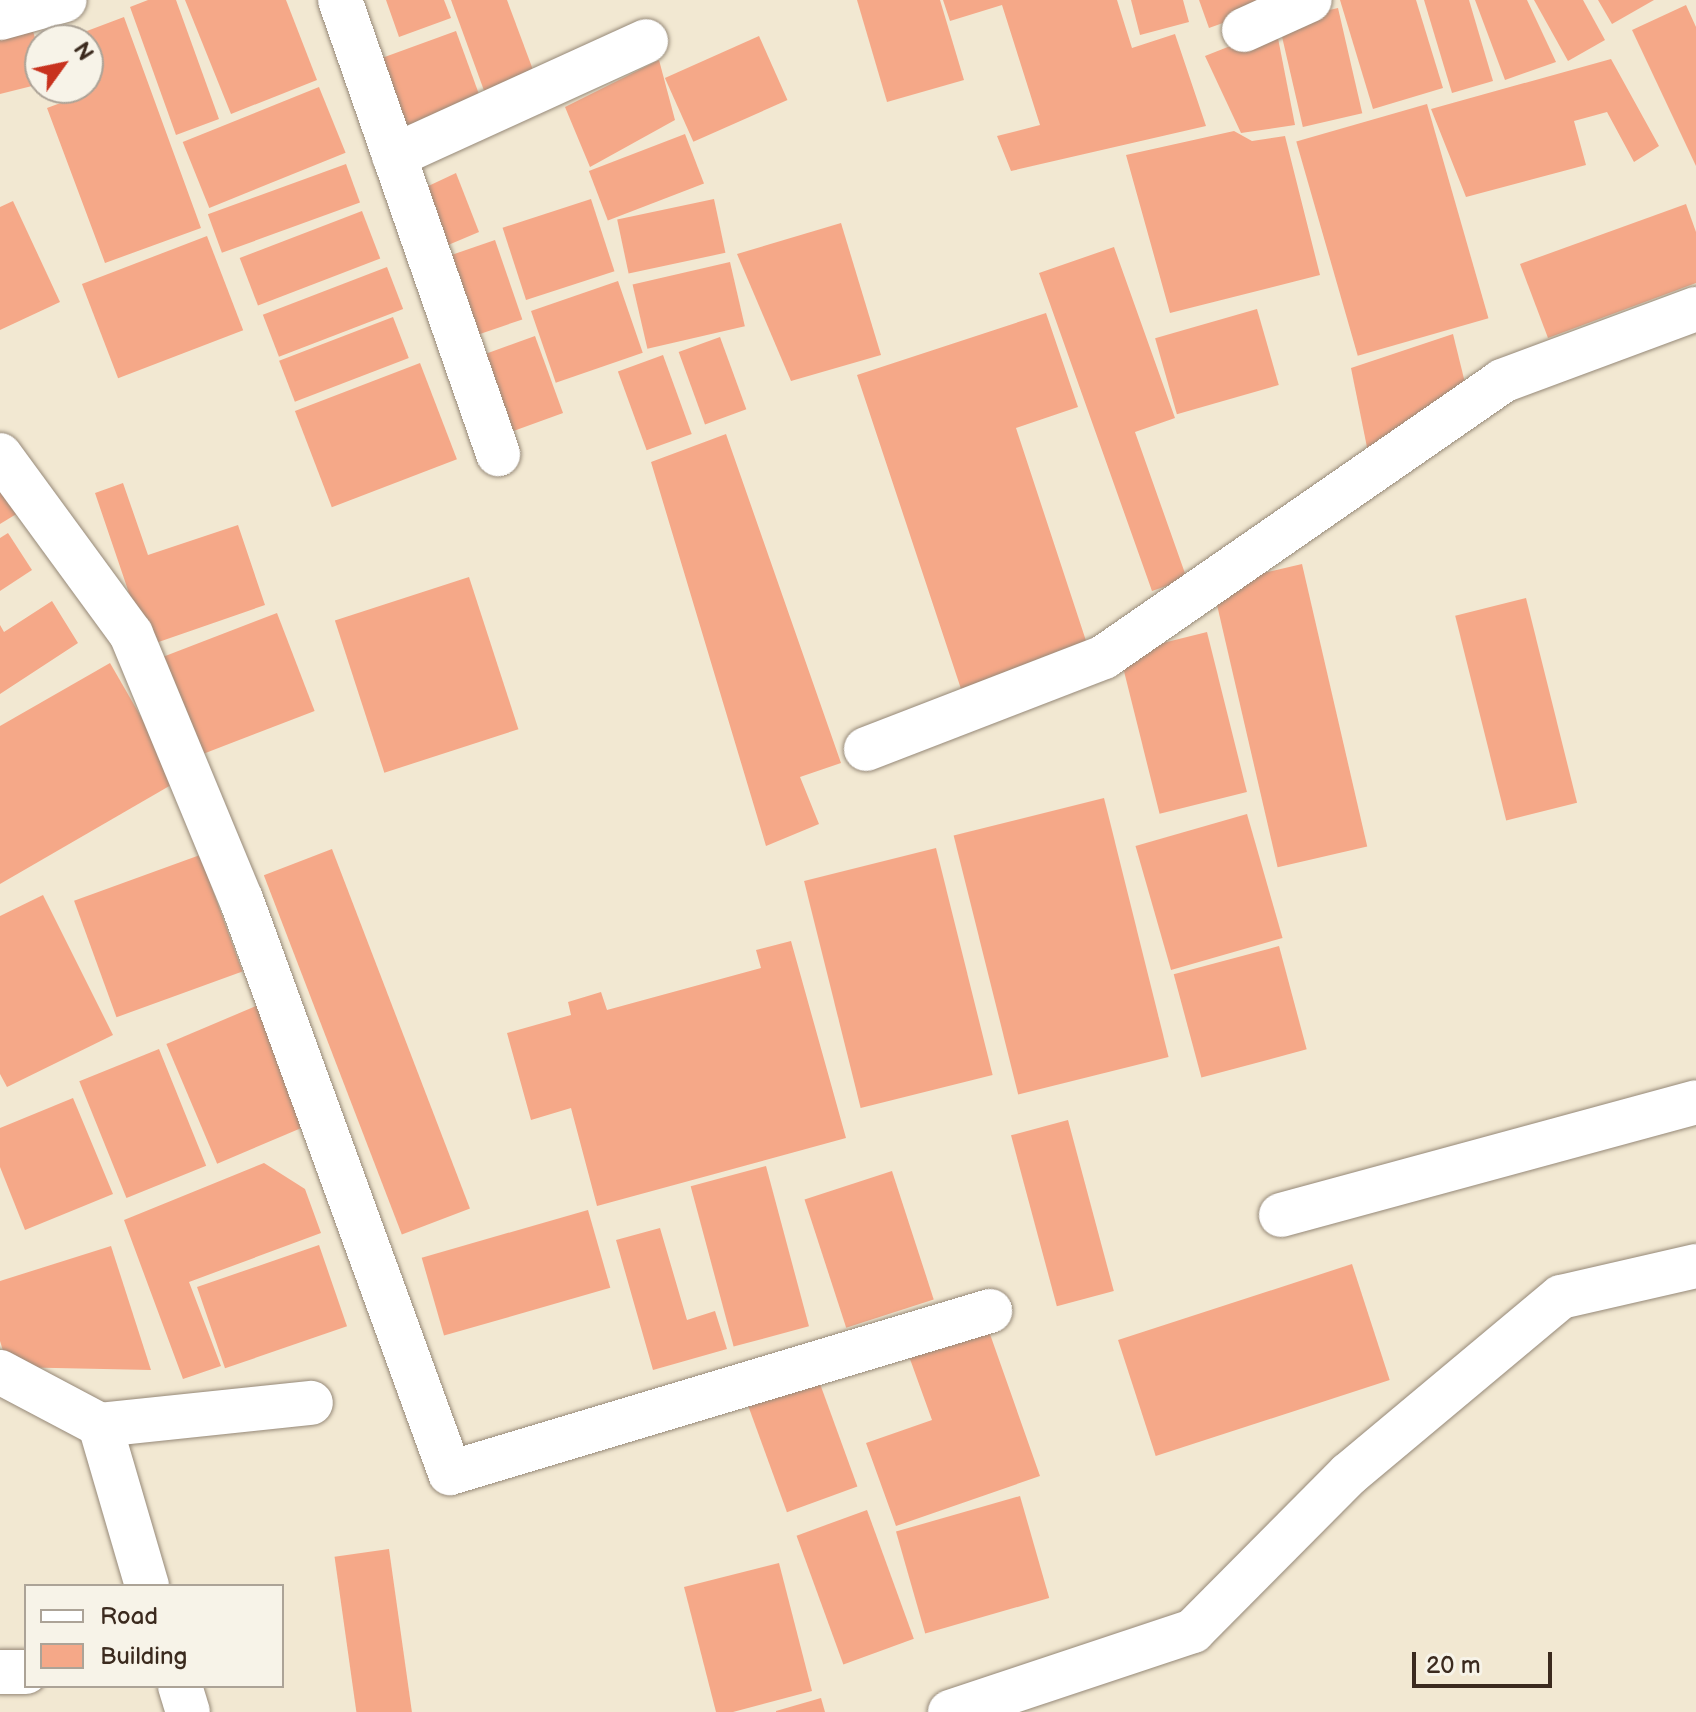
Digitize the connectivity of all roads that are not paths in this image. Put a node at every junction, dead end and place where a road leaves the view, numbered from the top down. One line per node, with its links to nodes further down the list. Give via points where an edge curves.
1 (65, 0): 4 (street)
2 (340, 0): 7 (street)
3 (1310, 0): 5 (street)
4 (0, 18)
5 (1244, 30)
6 (646, 41): 7 (street)
7 (394, 156): 9 (street)
8 (1696, 309): 11 (street, via 1502,381 1104,657)
9 (498, 454)
10 (0, 455): 15 (street, via 131,634 241,899 450,1473)
11 (866, 749)
12 (1696, 1102): 13 (street)
13 (1281, 1215)
14 (1696, 1266): 23 (street, via 1561,1297 1349,1474 1193,1631)
15 (990, 1311)
16 (0, 1372): 18 (street)
17 (311, 1403): 18 (street)
18 (100, 1425): 19 (street)
19 (146, 1584)
20 (0, 1672): 21 (street)
21 (24, 1672)
22 (181, 1688): 24 (street)
23 (1049, 1696): 25 (street)
24 (188, 1712)
25 (950, 1712)

